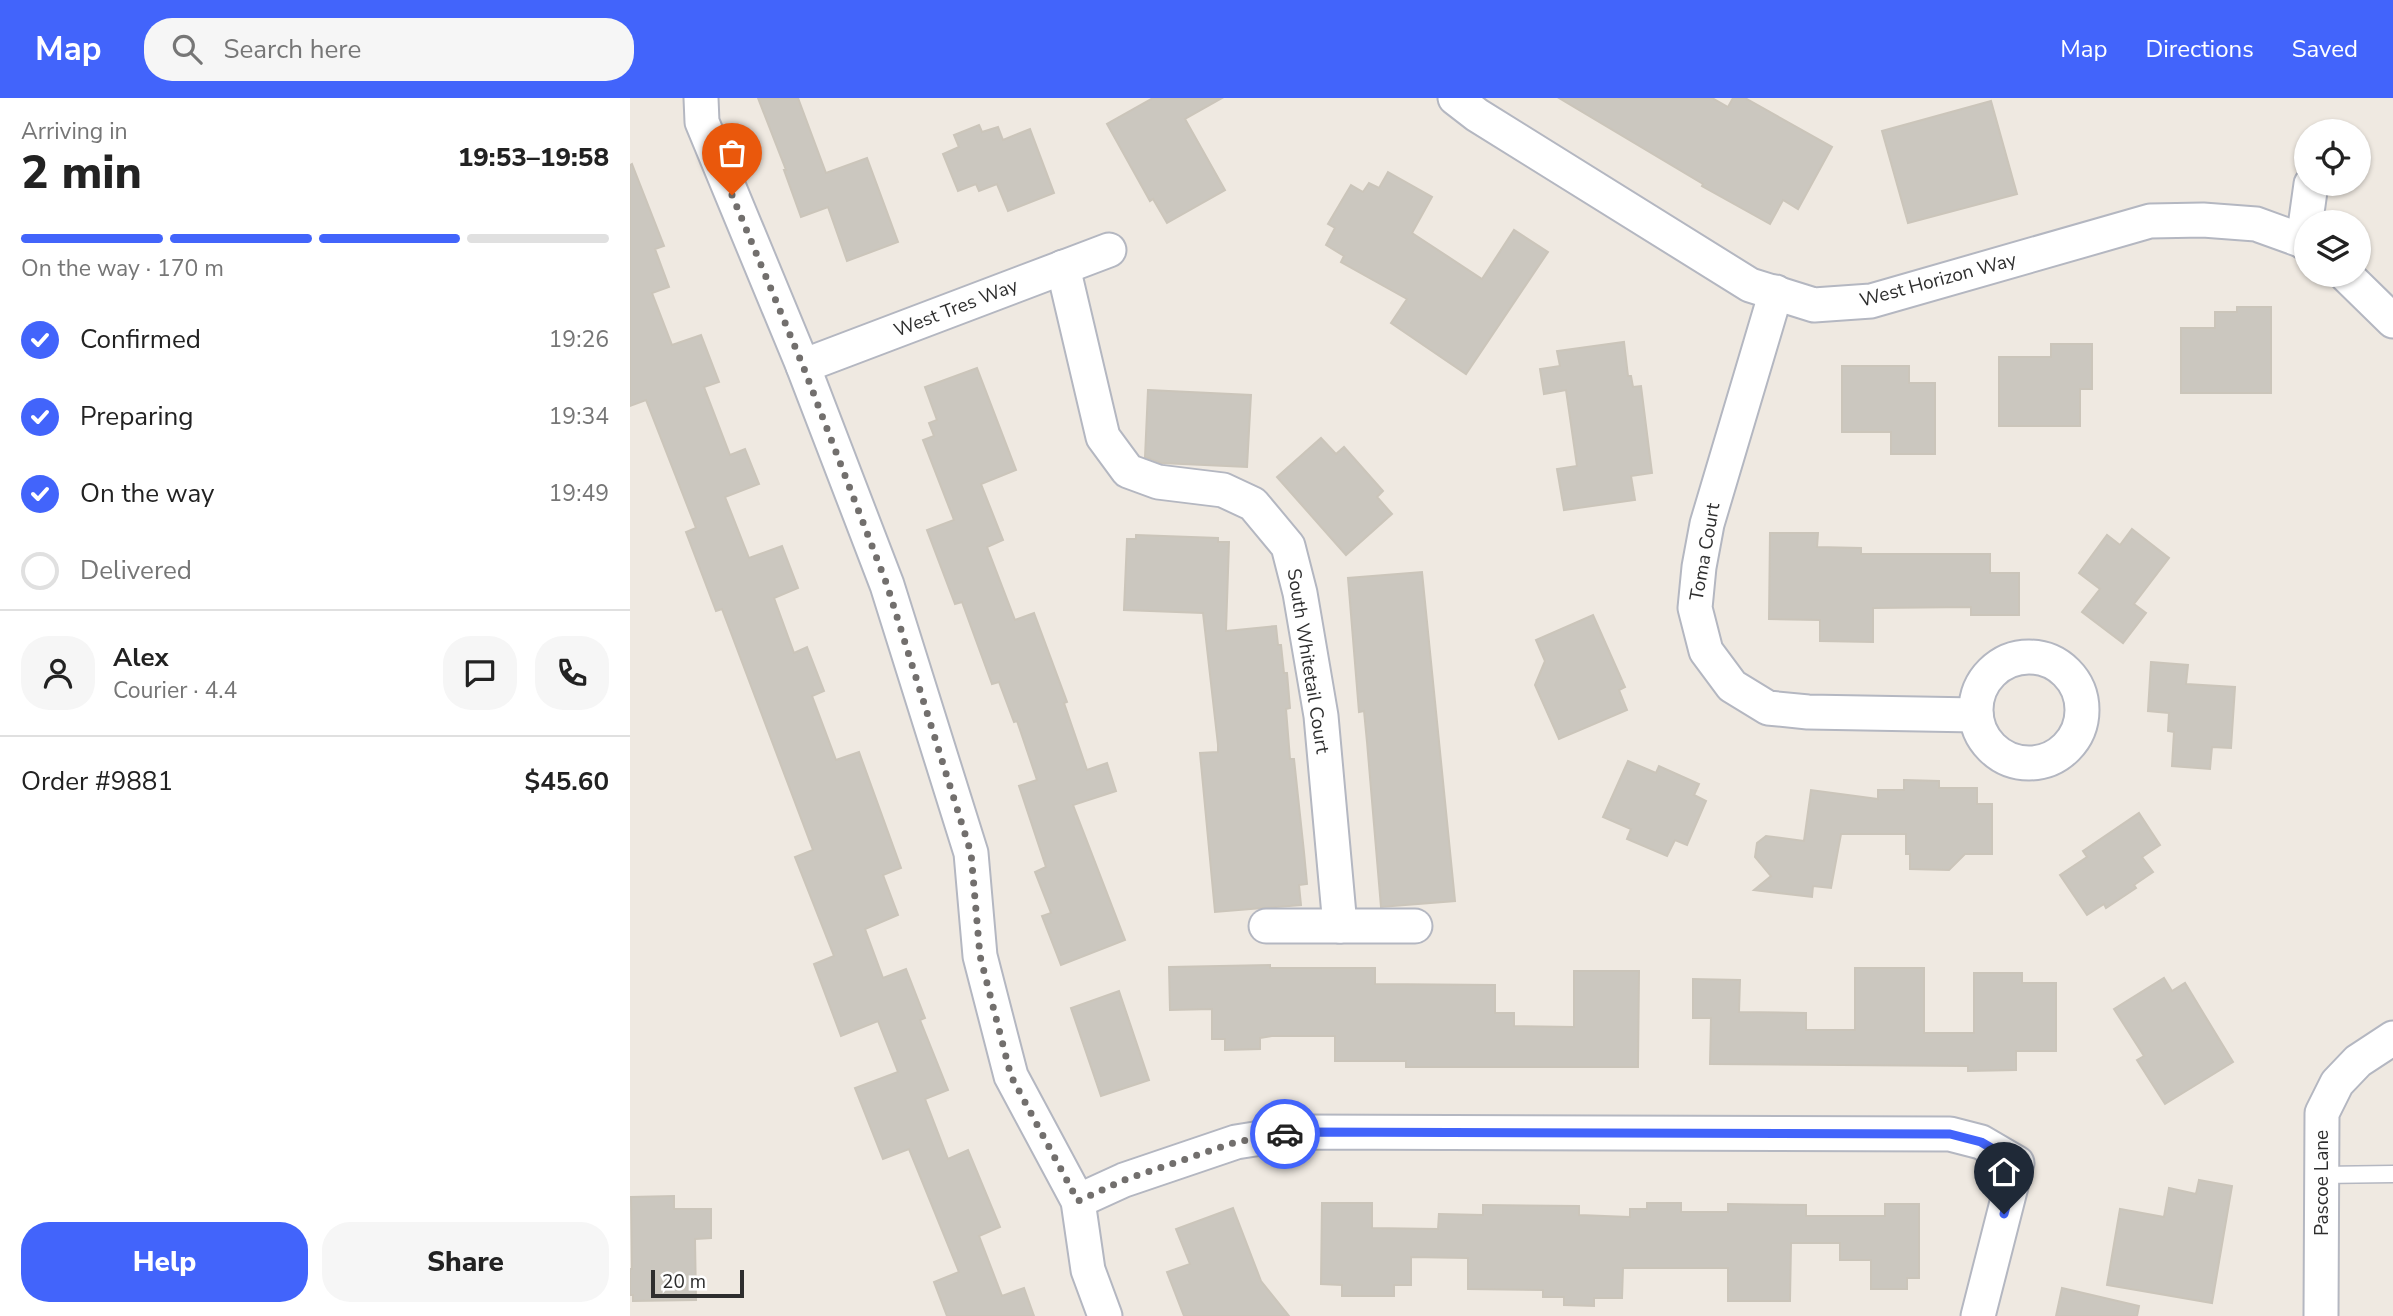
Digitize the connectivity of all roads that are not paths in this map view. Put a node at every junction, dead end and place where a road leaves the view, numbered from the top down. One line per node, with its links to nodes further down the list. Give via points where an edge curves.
1 (701, 98): 9 (street, via 702,122)
2 (1455, 98): 7 (street, West Horizon Way, via 1751,285)
3 (2294, 238): 7 (street, West Horizon Way, via 2256,224 2150,221 1871,301 1814,305)
4 (1109, 250): 5 (street, West Tres Way)
5 (1063, 267): 9 (street, West Tres Way); 12 (street, South Whitetail Court, via 1103,437 1128,471 1158,482 1233,494 1254,504 1288,546 1321,716)
6 (2358, 287): 8 (street)
7 (1776, 292): 10 (street, Toma Court, via 1707,524 1695,608 1706,650 1732,686 1768,708)
8 (2393, 321)
9 (803, 366): 17 (street, via 887,585 971,853 980,956 1011,1076)
10 (1976, 715)
11 (1266, 926): 12 (street)
12 (1340, 926): 13 (street)
13 (1415, 926)
14 (2393, 1038): 16 (street, Pascoe Lane, via 2358,1061 2337,1083 2322,1113)
15 (2393, 1174): 16 (lane)
16 (2322, 1175): 20 (street, Pascoe Lane)
17 (1078, 1201): 18 (street, via 1088,1270); 19 (street, via 1124,1180 1236,1142 1299,1132 1950,1134 1981,1142 2017,1163)
18 (1105, 1316)
19 (1978, 1316)
20 (2322, 1316)

